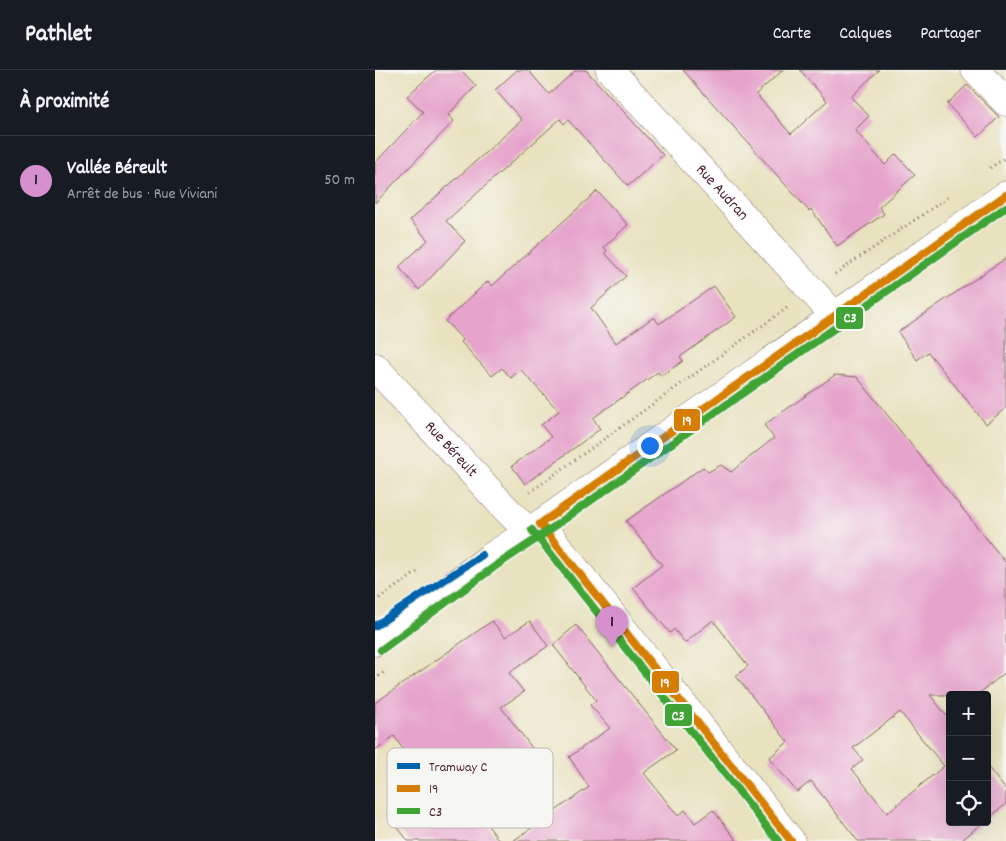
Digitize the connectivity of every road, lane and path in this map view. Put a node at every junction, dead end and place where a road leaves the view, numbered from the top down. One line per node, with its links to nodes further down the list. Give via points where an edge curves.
1 (609, 70): 8 (street, Rue Audran)
2 (975, 70): 3 (street)
3 (1006, 102)
4 (1006, 158): 5 (path)
5 (990, 169)
6 (957, 191): 8 (path)
7 (1006, 196): 9 (street)
8 (811, 290): 9 (street, Rue Audran); 11 (path)
9 (835, 316): 12 (street)
10 (375, 367): 11 (street, Rue Béreult)
11 (506, 509): 12 (street, Rue Béreult)
12 (535, 528): 15 (street); 16 (street, Rue Béreult, via 555,542)
13 (421, 569): 14 (path)
14 (375, 601)
15 (375, 642)
16 (781, 838)

